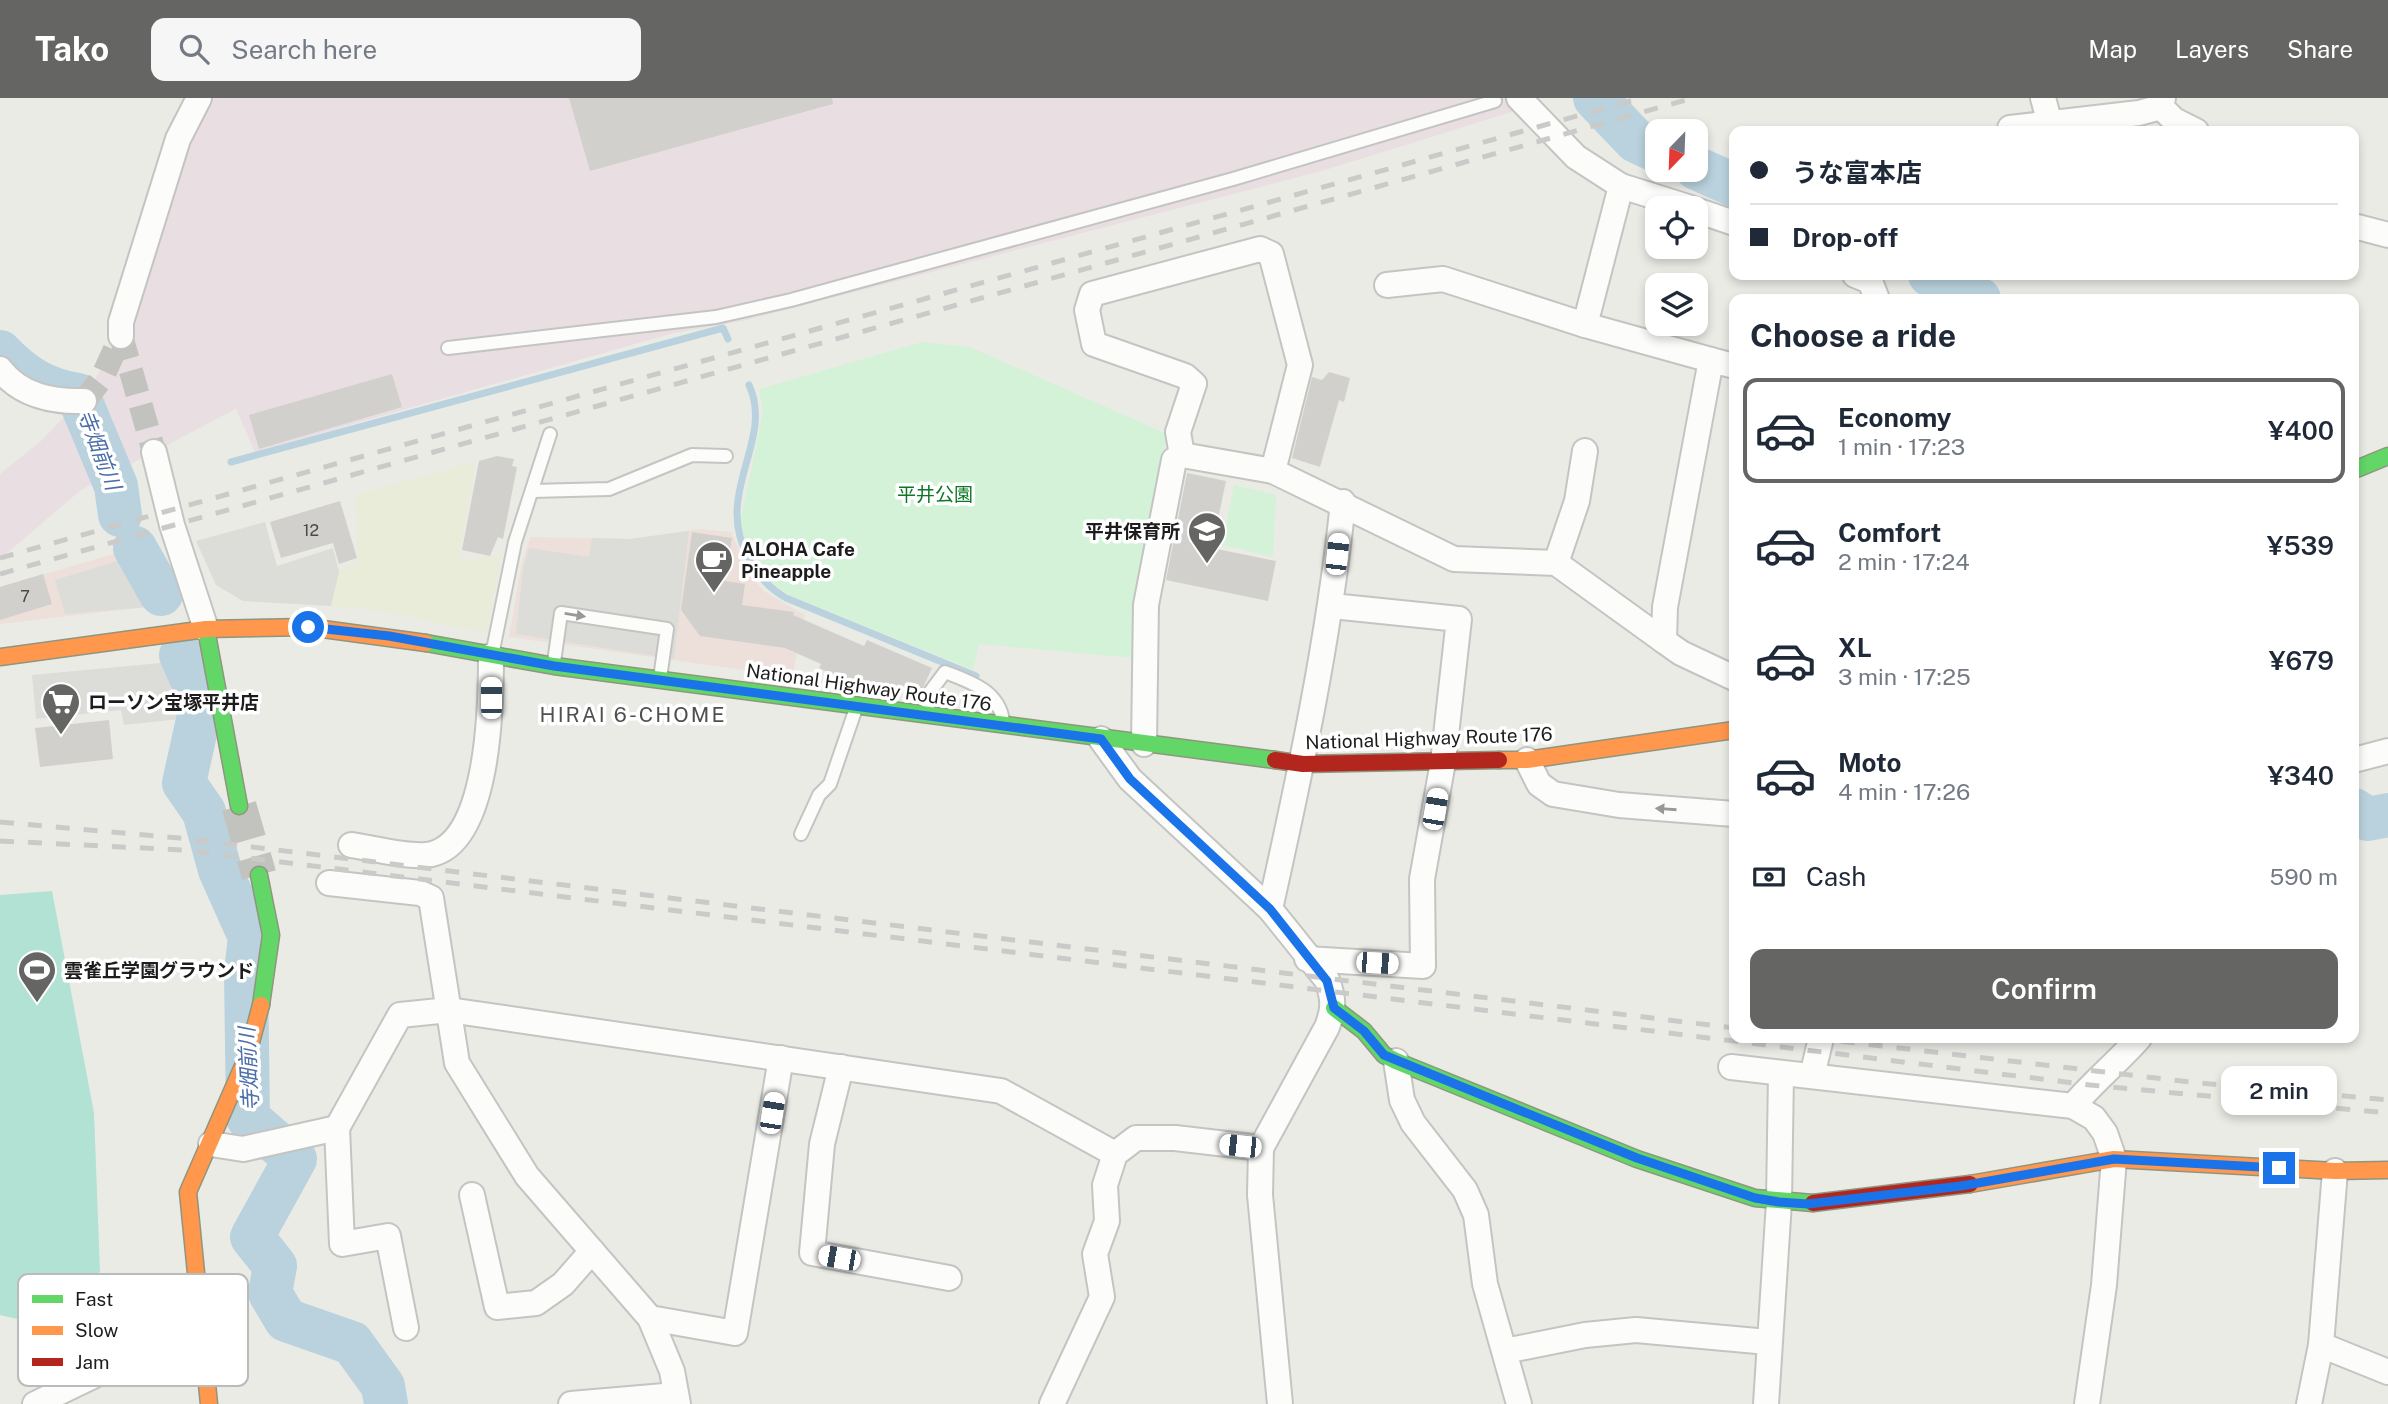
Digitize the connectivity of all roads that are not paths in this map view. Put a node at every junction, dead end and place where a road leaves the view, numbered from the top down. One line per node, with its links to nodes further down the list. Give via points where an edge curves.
1 (199, 98): 16 (street, via 178,139 121,322)
2 (1493, 98): 17 (lane, via 1495,101 1312,156 716,317)
3 (1519, 98): 8 (street, via 1576,157)
4 (2043, 98): 6 (street)
5 (2162, 103): 6 (street, via 2139,113); 7 (street, via 2174,120)
6 (2055, 126)
7 (2186, 126)
8 (1621, 186): 9 (street); 15 (street)
9 (1652, 196)
10 (1708, 214): 11 (street)
11 (1729, 221)
12 (2359, 227): 13 (street)
13 (2388, 235)
14 (1387, 285): 15 (street, via 1443,279)
15 (1584, 325): 18 (street)
16 (121, 336)
17 (447, 348)
18 (1723, 363): 34 (street, via 1665,607)
19 (0, 369): 20 (street, via 9,381 51,402)
20 (84, 401)
21 (550, 434): 29 (lane)
22 (1585, 451): 31 (street, via 1577,501)
23 (154, 452): 33 (street)
24 (1182, 455): 28 (street); 28 (street, via 1178,432 1194,384 1185,376 1094,344 1087,310 1092,293 1260,249 1271,254 1300,365); 45 (street, via 1174,460 1146,605)
25 (726, 456): 29 (lane, via 692,455 609,489)
26 (2388, 456): 27 (main road)
27 (2359, 468)
28 (1273, 471): 30 (street)
29 (532, 491): 35 (lane, via 514,542)
30 (1343, 502): 31 (street, via 1454,559); 32 (street)
31 (1556, 563): 34 (street)
32 (1332, 606): 49 (street, via 1459,619); 50 (street)
33 (206, 629): 35 (main road, National Highway Route 176, via 308,627 389,636); 36 (main road, National Highway Route 176); 51 (main road)
34 (1664, 641): 38 (street)
35 (491, 656): 37 (main road, National Highway Route 176); 54 (street, via 491,719 469,822 445,847 427,855)
36 (0, 657)
37 (554, 666): 39 (main road, National Highway Route 176); 39 (lane, one-way to 39, via 561,613 667,629)
38 (1729, 676)
39 (660, 680): 40 (main road, National Highway Route 176)
40 (856, 707): 41 (main road, National Highway Route 176); 53 (lane, via 830,784)
41 (927, 716): 42 (main road, National Highway Route 176); 42 (lane, via 930,692 945,671 980,685 1001,706)
42 (1004, 726): 44 (main road, National Highway Route 176)
43 (1729, 731): 48 (main road, National Highway Route 176)
44 (1101, 739): 45 (main road, National Highway Route 176); 57 (street, via 1130,779)
45 (1144, 744): 50 (main road, National Highway Route 176)
46 (2388, 751): 47 (street)
47 (2359, 759)
48 (1527, 760): 49 (main road, National Highway Route 176); 52 (street, one-way to 48, via 1619,805 1553,794 1539,784)
49 (1443, 762): 50 (main road, National Highway Route 176); 58 (street, via 1422,879 1423,966)
50 (1303, 764): 57 (street)
51 (239, 806)
52 (1729, 814)
53 (801, 834)
54 (351, 845)
55 (259, 875): 71 (main road, via 271,935 262,1000 247,1057)
56 (329, 883): 60 (street, via 431,898)
57 (1270, 909): 58 (street)
58 (1307, 959): 59 (street, via 1327,981)
59 (1334, 1008): 64 (main road); 72 (street)
60 (449, 1010): 63 (street); 70 (street, via 400,1015); 79 (street, via 457,1063 527,1175)
61 (1820, 1043): 68 (street)
62 (2136, 1043): 69 (street)
63 (781, 1058): 65 (street); 82 (street, via 735,1333)
64 (1396, 1061): 78 (main road, via 1637,1158); 86 (street, via 1402,1100 1413,1123 1465,1190 1476,1215 1485,1284)
65 (841, 1067): 73 (street, via 1001,1091); 81 (street, via 822,1144 812,1253)
66 (1731, 1068): 67 (street)
67 (1781, 1073): 68 (street); 78 (street)
68 (1812, 1076): 69 (street)
69 (2073, 1106): 74 (street, via 2094,1118)
70 (337, 1128): 71 (street, via 243,1149); 83 (street, via 342,1244 387,1236)
71 (211, 1144): 80 (main road, via 188,1192)
72 (1261, 1148): 73 (street, via 1136,1138); 95 (street, via 1260,1195)
73 (1115, 1154): 94 (street, via 1105,1185 1107,1221 1095,1254 1102,1297)
74 (2114, 1159): 76 (main road); 78 (main road, via 1961,1186 1808,1204); 98 (street, via 2104,1286)
75 (2388, 1170): 76 (main road)
76 (2334, 1171): 85 (street)
77 (472, 1195): 79 (street, via 496,1307 536,1303 563,1284)
78 (1779, 1202): 84 (street)
79 (592, 1251): 82 (street)
80 (196, 1274)
81 (949, 1278)
82 (650, 1318): 90 (street, via 673,1371)
83 (407, 1328)
84 (1768, 1342): 86 (street, via 1636,1330); 97 (street)
85 (2320, 1345): 87 (street); 99 (street)
86 (1505, 1350): 96 (street)
87 (2388, 1372)
88 (72, 1386): 91 (street)
89 (207, 1386): 92 (main road)
90 (677, 1400): 93 (street)
91 (35, 1404)
92 (209, 1404)
93 (571, 1404)
94 (1052, 1404)
95 (1280, 1404)
96 (1520, 1404)
97 (1766, 1404)
98 (2087, 1404)
99 (2309, 1404)

